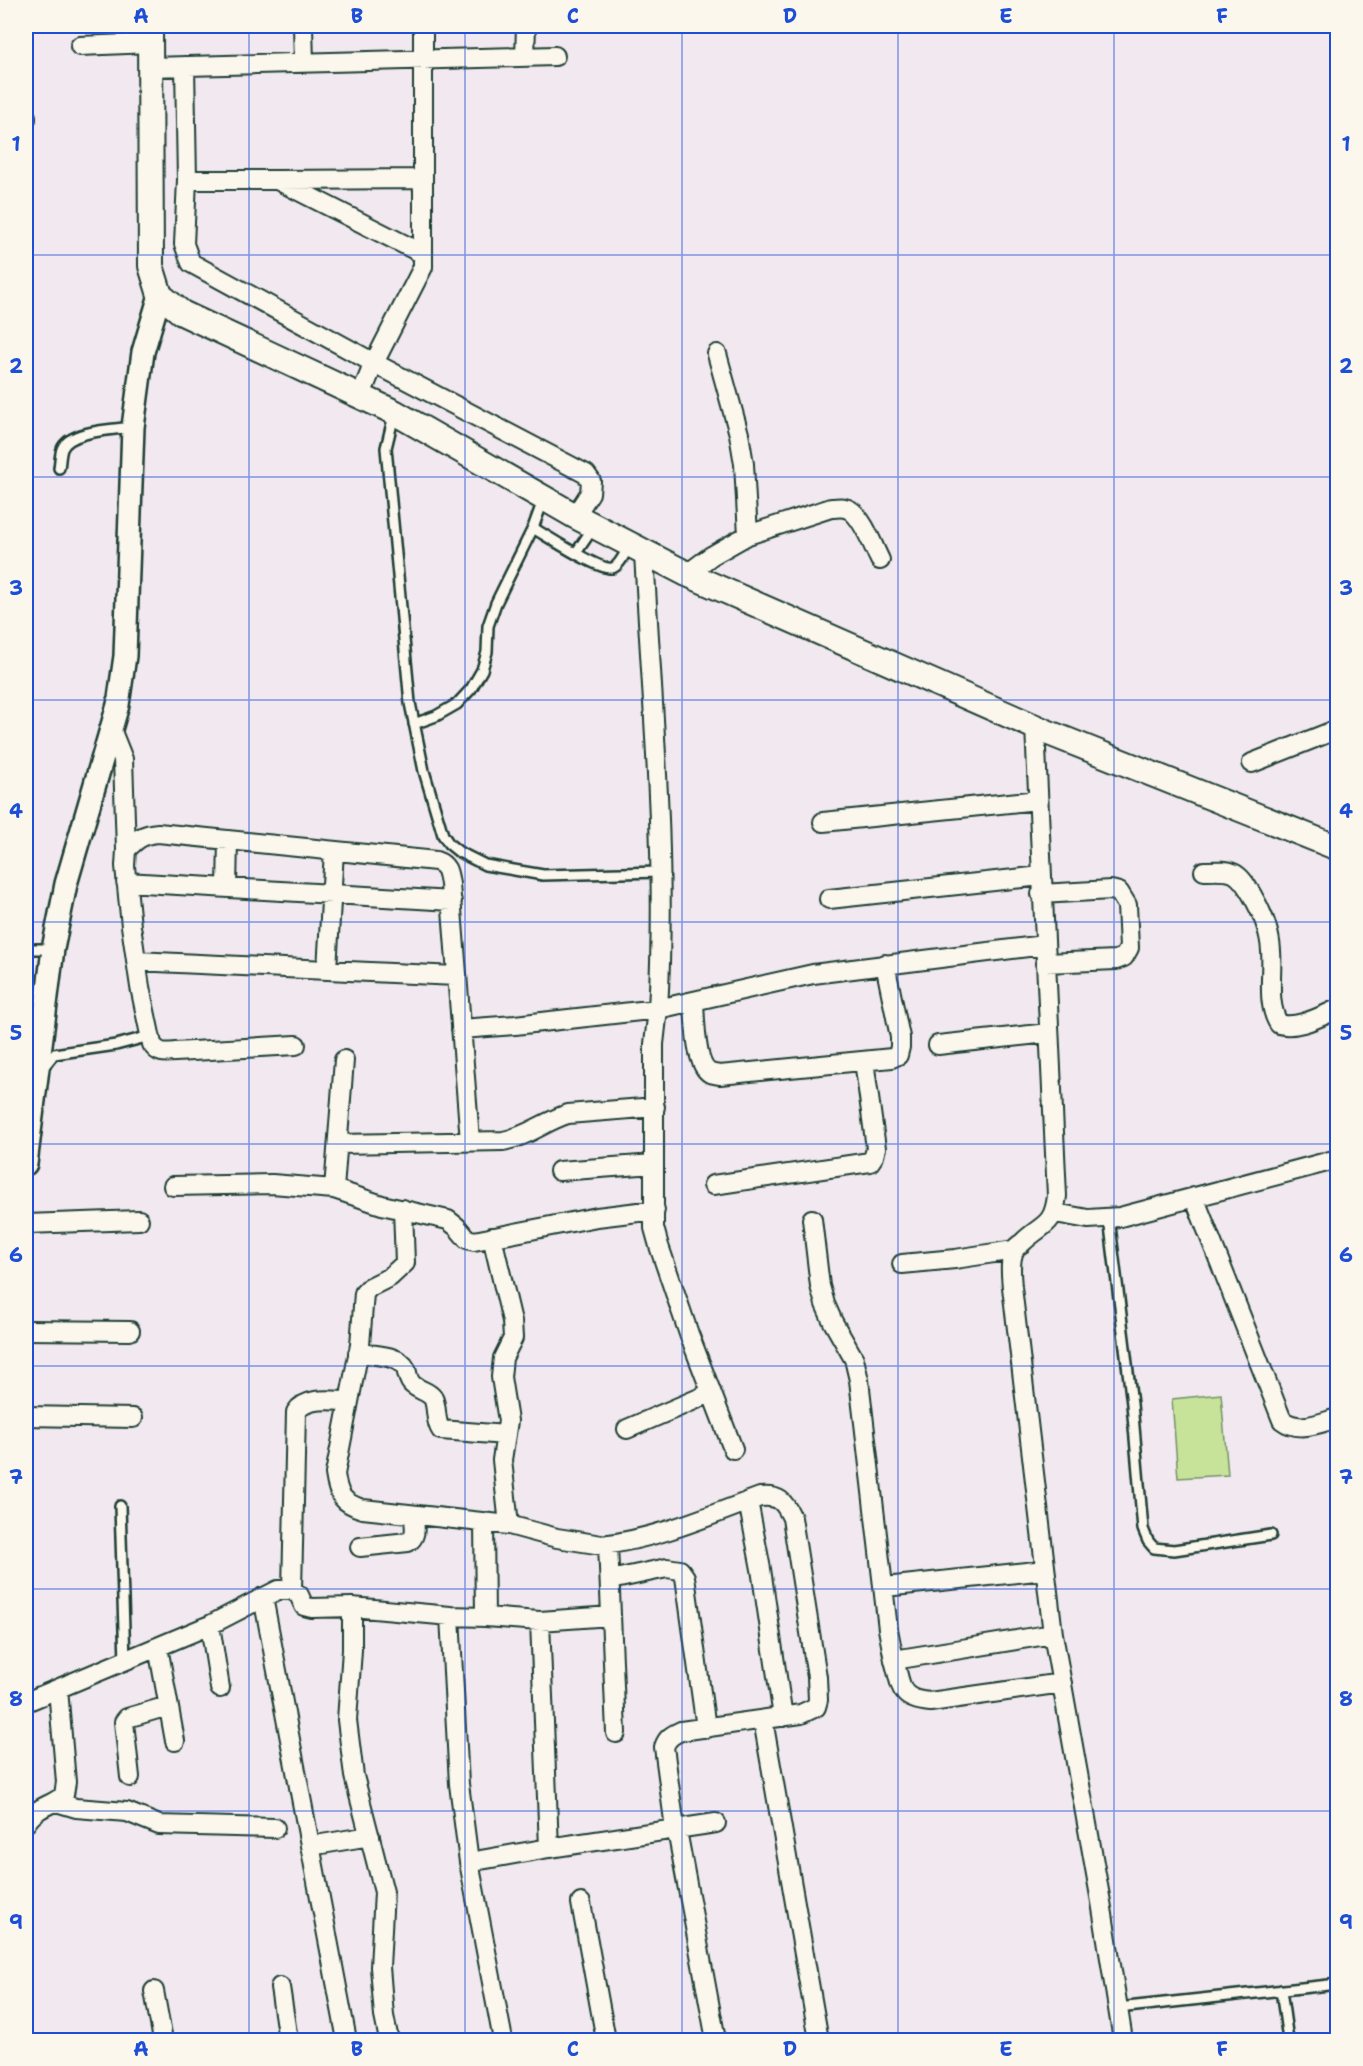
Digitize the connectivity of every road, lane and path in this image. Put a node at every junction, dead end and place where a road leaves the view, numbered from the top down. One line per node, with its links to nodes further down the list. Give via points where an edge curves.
1 (303, 26): 9 (street)
2 (423, 26): 8 (street)
3 (526, 26): 6 (street)
4 (150, 34): 5 (street); 11 (main road)
5 (80, 46)
6 (525, 57): 7 (street); 8 (street)
7 (555, 57)
8 (423, 60): 9 (street); 12 (street)
9 (304, 63): 10 (street)
10 (185, 66): 11 (street); 13 (street)
11 (150, 67): 16 (main road, via 151,266)
12 (423, 179): 14 (street); 15 (street)
13 (187, 180): 14 (street); 18 (street, via 184,244 191,263)
14 (277, 180): 15 (street)
15 (423, 254): 18 (street, via 423,267)
16 (160, 295): 19 (main road, via 182,313); 21 (street, via 143,352)
17 (717, 354): 26 (street, via 739,434)
18 (374, 363): 19 (street); 24 (street, via 586,474 591,481)
19 (361, 395): 20 (main road)
20 (394, 412): 23 (main road); 31 (lane, via 386,448)
21 (133, 427): 22 (lane, via 76,435 62,449); 33 (street, via 125,656)
22 (59, 468)
23 (544, 498): 24 (main road); 25 (lane)
24 (585, 521): 27 (main road); 28 (lane)
25 (533, 528): 28 (lane); 31 (lane, via 496,603 488,626 482,670 471,689 457,705)
26 (748, 535): 29 (street, via 843,507 858,518); 30 (street)
27 (637, 549): 28 (lane, via 611,568); 30 (main road); 43 (street)
28 (576, 553)
29 (880, 560)
30 (687, 574): 32 (main road)
31 (414, 724): 43 (lane, via 443,834 459,852 485,865 543,875)
32 (1035, 726): 36 (street); 39 (main road)
33 (111, 729): 40 (street, via 123,759); 52 (street, via 66,884)
34 (1338, 729): 35 (street)
35 (1252, 763)
36 (1038, 800): 37 (street); 45 (street)
37 (823, 822)
38 (228, 840): 40 (street, via 147,834); 41 (street); 46 (street)
39 (1338, 848)
40 (126, 850): 44 (street)
41 (334, 851): 47 (street); 49 (street, via 444,863)
42 (1204, 871): 60 (street, via 1228,870 1238,874 1260,908 1268,929 1274,1017 1279,1024 1288,1027)
43 (660, 872): 59 (street)
44 (126, 882): 46 (street); 53 (street)
45 (1041, 885): 48 (street); 50 (street); 54 (street, via 1112,890 1119,892 1127,905 1129,948 1124,957)
46 (227, 888): 47 (street)
47 (331, 894): 49 (street); 56 (street)
48 (829, 899)
49 (452, 902): 57 (street)
50 (1044, 945): 54 (street); 55 (street)
51 (26, 949): 52 (lane)
52 (53, 949): 63 (street)
53 (136, 961): 56 (street); 64 (street)
54 (1045, 963): 62 (street)
55 (885, 964): 58 (street, via 813,974); 68 (street, via 900,1047 898,1055 892,1058)
56 (327, 969): 57 (street)
57 (456, 976): 61 (street)
58 (694, 1002): 59 (street); 68 (street, via 699,1056 710,1073)
59 (658, 1009): 61 (street); 70 (street)
60 (1338, 1009)
61 (461, 1029): 71 (street)
62 (1048, 1034): 66 (street); 83 (street)
63 (34, 1035): 69 (street)
64 (150, 1036): 65 (street, via 161,1053); 69 (lane, via 54,1054)
65 (296, 1045)
66 (938, 1046)
67 (344, 1060): 72 (street)
68 (864, 1061): 77 (street, via 876,1148 870,1162)
69 (36, 1077): 73 (street)
70 (655, 1107): 71 (street, via 568,1114 515,1139); 75 (street)
71 (470, 1141): 72 (street)
72 (339, 1144): 79 (street)
73 (26, 1156)
74 (1338, 1159): 80 (street)
75 (654, 1164): 76 (street); 82 (street)
76 (559, 1171)
77 (713, 1185)
78 (173, 1186): 79 (street, via 272,1184)
79 (334, 1189): 81 (street)
80 (1194, 1197): 84 (street); 98 (street, via 1282,1420 1289,1426 1303,1427)
81 (403, 1209): 88 (street, via 447,1220 467,1239); 93 (street, via 405,1263 364,1293)
82 (654, 1210): 88 (street); 94 (street, via 659,1246)
83 (1055, 1213): 84 (street); 89 (street)
84 (1109, 1218): 107 (lane, via 1143,1528 1148,1541 1154,1548 1174,1550)
85 (812, 1219): 112 (street, via 822,1295 832,1322 854,1359 860,1380)
86 (139, 1220): 87 (street)
87 (26, 1224)
88 (492, 1237): 100 (street, via 512,1321 513,1338 503,1358 501,1377 508,1421)
89 (1014, 1250): 90 (street); 110 (street, via 1012,1287)
90 (902, 1264)
91 (26, 1330): 92 (street)
92 (130, 1332)
93 (358, 1353): 95 (street); 100 (street, via 400,1361 413,1385 432,1396 441,1430)
94 (711, 1393): 99 (street); 101 (street)
95 (349, 1401): 104 (street, via 335,1474 342,1498 363,1509); 113 (street, via 308,1402 296,1412)
96 (26, 1416): 97 (street)
97 (133, 1418)
98 (1338, 1418)
99 (627, 1428)
100 (506, 1435): 106 (street, via 502,1460)
101 (733, 1449)
102 (748, 1502): 108 (street, via 639,1540); 130 (street); 130 (street, via 772,1496 786,1504 798,1553 818,1700 810,1711)
103 (120, 1506): 124 (lane)
104 (414, 1515): 105 (street); 109 (street, via 415,1533 408,1542)
105 (484, 1522): 106 (street); 118 (street)
106 (509, 1525): 108 (street, via 556,1538)
107 (1271, 1535)
108 (608, 1545): 111 (street)
109 (360, 1547)
110 (1045, 1570): 112 (street); 121 (street)
111 (610, 1580): 117 (street); 132 (street, via 667,1568 680,1570 685,1577)
112 (885, 1587): 123 (street)
113 (292, 1590): 114 (street, via 278,1590); 115 (street, via 304,1606)
114 (263, 1597): 120 (street); 142 (street)
115 (352, 1606): 116 (street); 141 (street, via 347,1720 354,1776)
116 (450, 1616): 118 (street); 144 (street, via 459,1784)
117 (611, 1616): 119 (street); 133 (street)
118 (485, 1617): 119 (street)
119 (540, 1621): 143 (street)
120 (210, 1625): 122 (street); 126 (street)
121 (1053, 1634): 123 (street); 125 (street)
122 (158, 1647): 124 (street); 129 (street)
123 (894, 1660): 125 (street, via 902,1689 913,1701 930,1702)
124 (125, 1661): 127 (street)
125 (1062, 1683): 150 (street)
126 (220, 1688)
127 (58, 1689): 128 (street); 136 (street, via 66,1782 64,1795)
128 (26, 1702)
129 (168, 1706): 134 (street); 135 (street, via 124,1722)
130 (783, 1717): 131 (street)
131 (763, 1720): 132 (street); 158 (street)
132 (706, 1728): 140 (street, via 681,1731 671,1736 664,1748)
133 (616, 1733)
134 (175, 1741)
135 (130, 1777)
136 (56, 1802): 138 (street, via 38,1809); 139 (street, via 76,1808 127,1812 159,1825)
137 (716, 1822): 140 (street)
138 (26, 1823)
139 (275, 1828)
140 (675, 1828): 143 (street); 157 (street)
141 (370, 1836): 142 (street); 154 (street, via 384,1892 380,1967)
142 (310, 1846): 153 (street)
143 (549, 1848): 144 (street)
144 (469, 1862): 155 (street)
145 (581, 1903): 156 (street)
146 (1338, 1984): 148 (lane)
147 (280, 1987): 152 (street)
148 (1281, 1990): 150 (lane); 160 (lane)
149 (154, 1991): 151 (street)
150 (1118, 2008): 159 (street)
151 (163, 2040)
152 (288, 2040)
153 (347, 2040)
154 (389, 2040)
155 (503, 2040)
156 (606, 2040)
157 (716, 2040)
158 (819, 2040)
159 (1123, 2040)
160 (1288, 2040)

